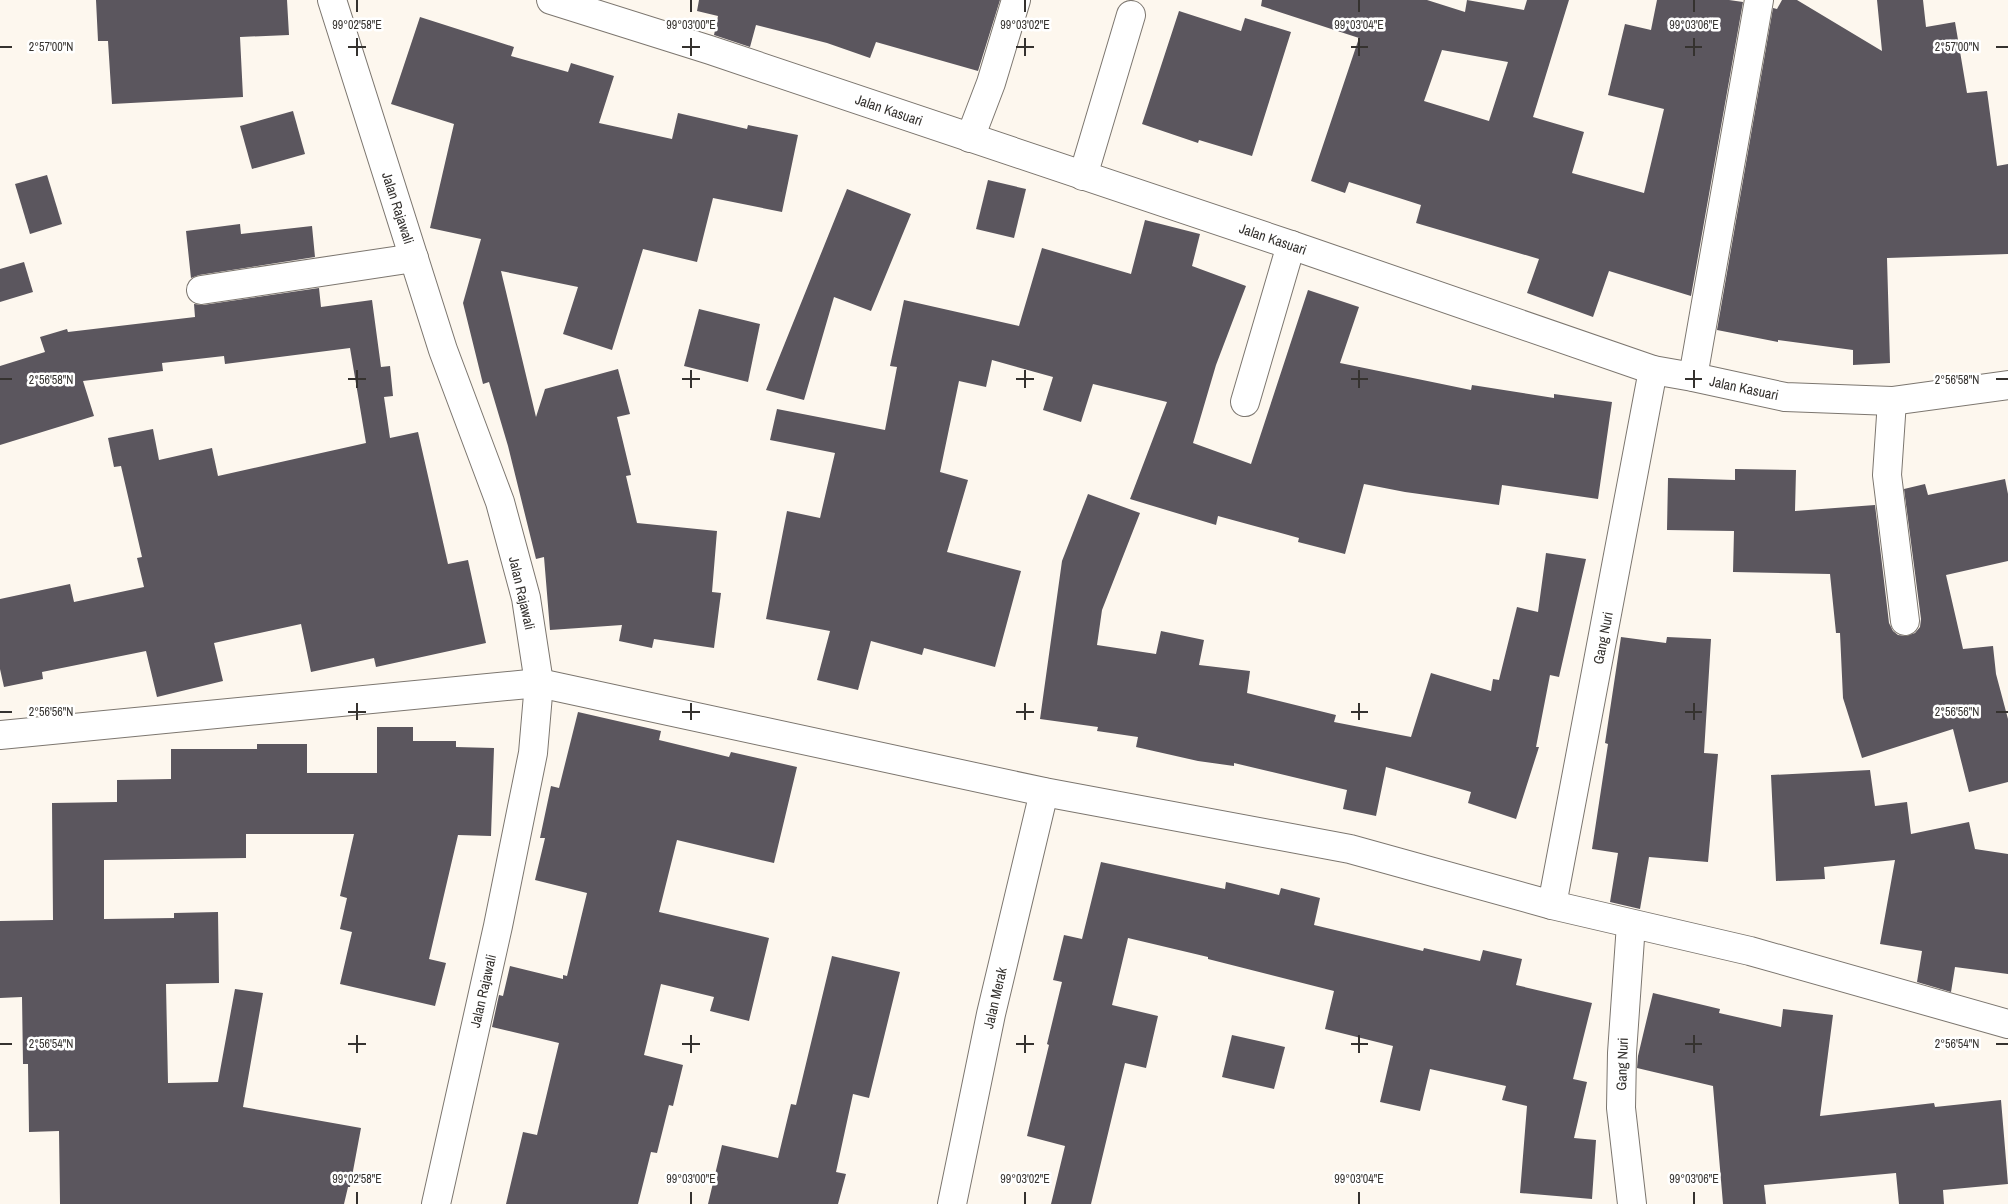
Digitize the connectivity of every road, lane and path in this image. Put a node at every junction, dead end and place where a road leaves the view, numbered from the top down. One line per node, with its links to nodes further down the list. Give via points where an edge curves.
1 (332, 0): 9 (street, Jalan Rajawali)
2 (551, 0): 6 (street, Jalan Kasuari)
3 (1016, 0): 6 (street, via 991,83)
4 (1759, 0): 12 (street)
5 (1131, 15): 7 (street)
6 (970, 138): 7 (street, Jalan Kasuari)
7 (1083, 176): 8 (street, Jalan Kasuari)
8 (1291, 246): 11 (street, Jalan Kasuari); 15 (street)
9 (414, 258): 10 (street); 17 (street, Jalan Rajawali, via 443,350 500,502 526,598)
10 (201, 290)
11 (1653, 370): 12 (street, Jalan Kasuari); 20 (street, Gang Nuri)
12 (1693, 377): 14 (street, Jalan Kasuari, via 1785,397)
13 (2008, 385): 14 (street, Jalan Kasuari)
14 (1892, 401): 16 (street, via 1888,475)
15 (1245, 402)
16 (1905, 621)
17 (539, 683): 18 (street); 19 (street); 23 (street, Jalan Rajawali, via 533,753)
18 (0, 735)
19 (1044, 792): 20 (street, via 1350,849); 24 (street, Jalan Merak, via 991,1014)
20 (1552, 905): 21 (street)
21 (1631, 924): 22 (street, via 1750,951); 25 (street, Gang Nuri, via 1621,1108)
22 (2008, 1024)
23 (436, 1204)
24 (952, 1204)
25 (1632, 1204)

